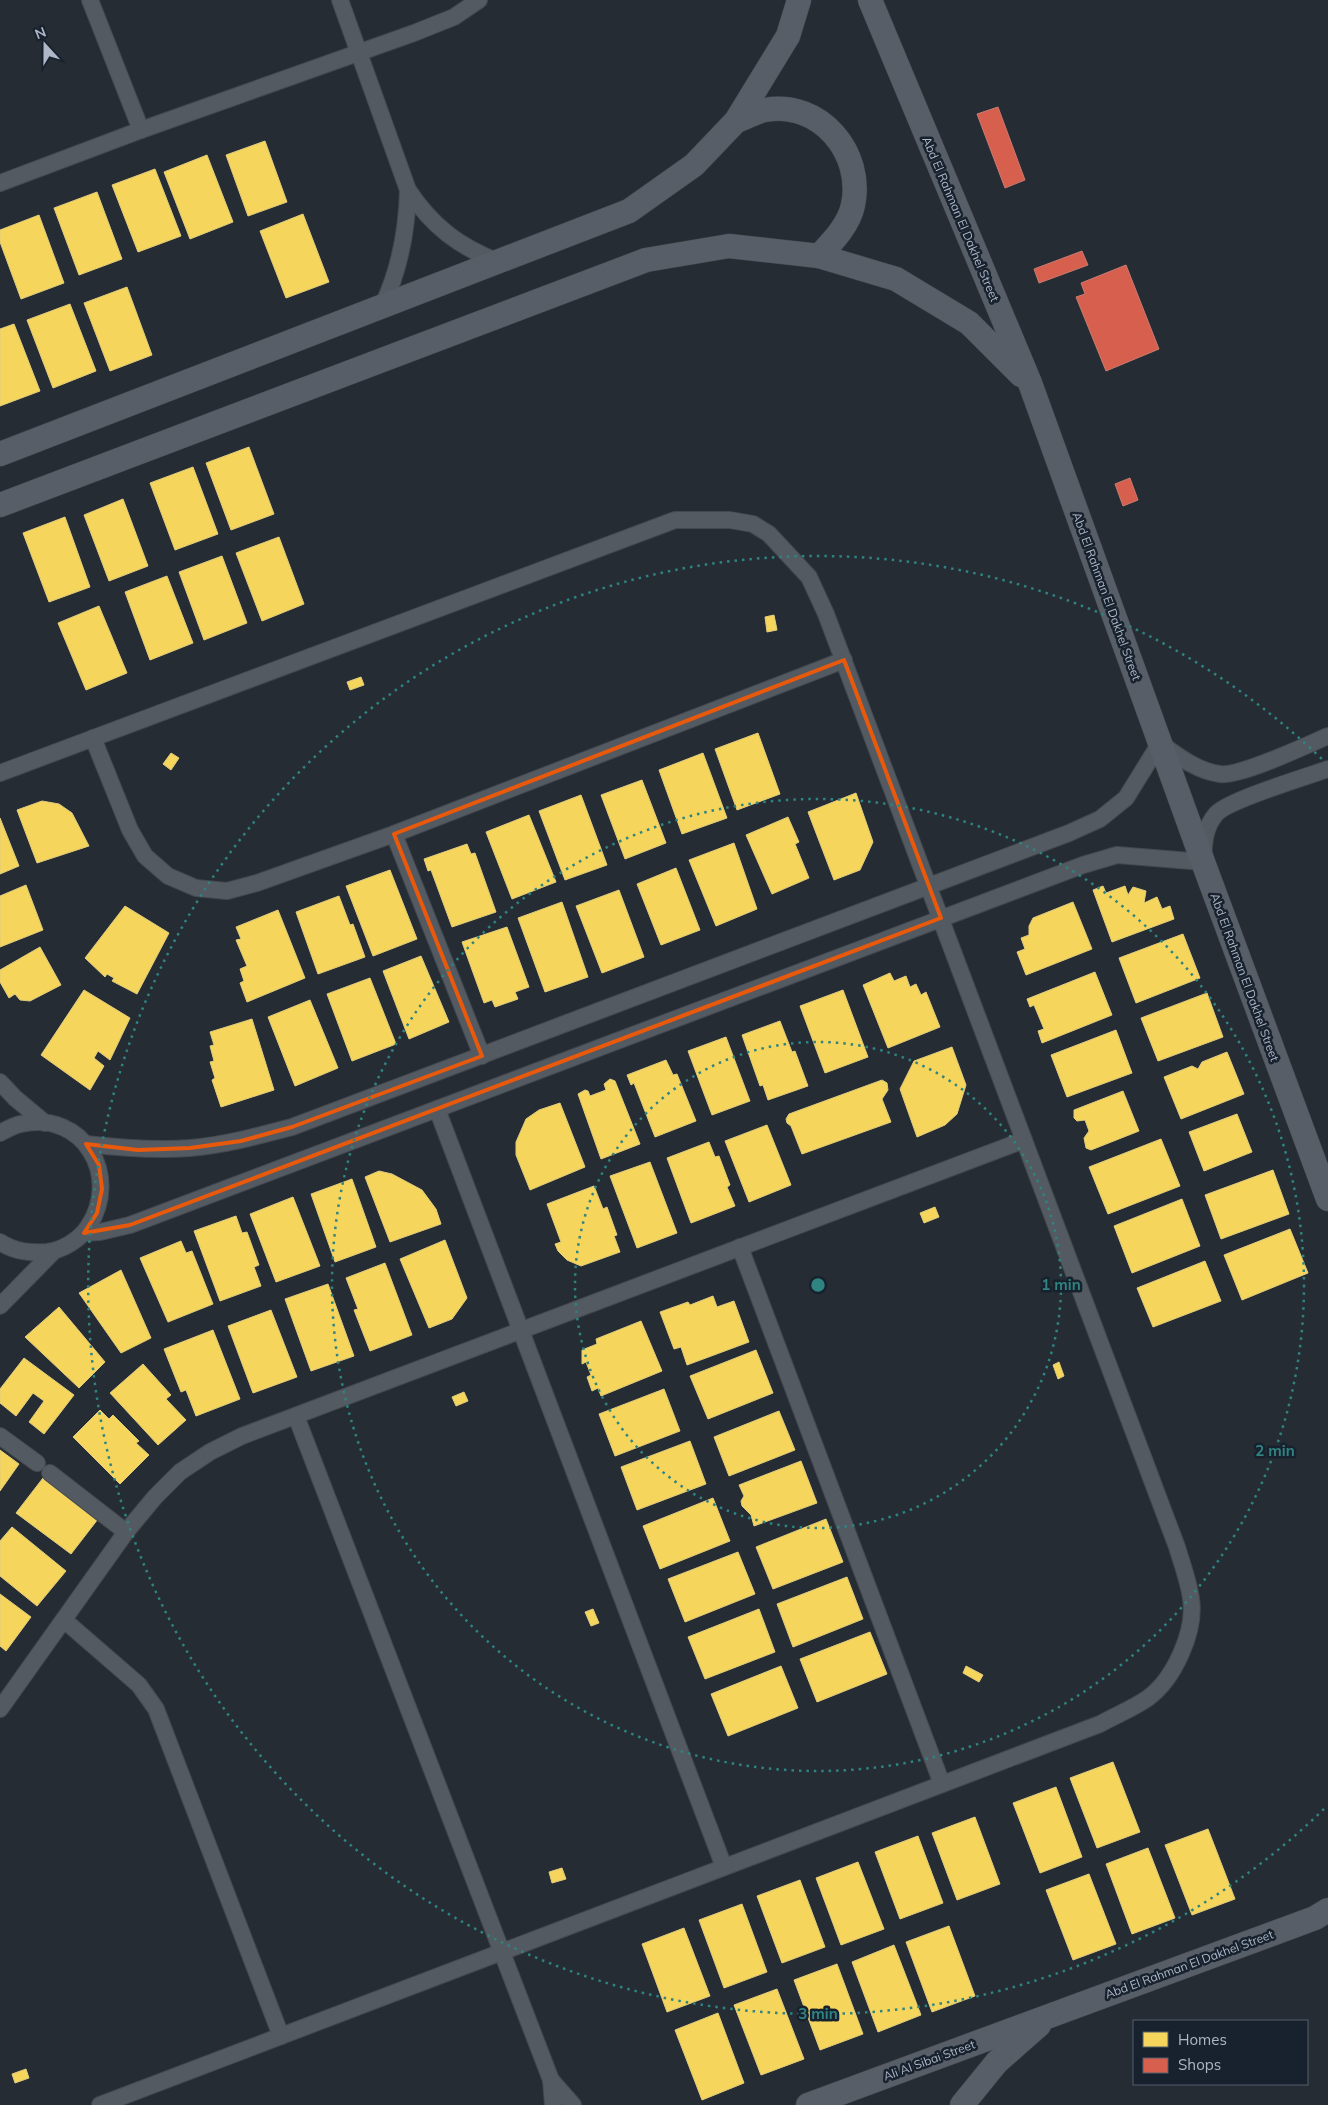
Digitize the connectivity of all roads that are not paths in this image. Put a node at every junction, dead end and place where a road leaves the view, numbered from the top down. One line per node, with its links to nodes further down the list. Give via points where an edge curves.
1 (90, 0): 8 (street)
2 (340, 0): 6 (street)
3 (478, 0): 6 (street, via 454,17)
4 (799, 0): 7 (street, via 788,36)
5 (870, 0): 14 (street, Abd El Rahman El Dakhel Street)
6 (360, 51): 8 (street); 10 (street)
7 (736, 121): 11 (street, via 765,110 796,111 824,124 845,147 855,176 853,206 839,234); 12 (street, via 694,164 629,212)
8 (141, 130): 9 (street)
9 (0, 183)
10 (408, 190): 12 (street, via 437,228 477,254); 13 (street, via 405,239)
11 (819, 256): 14 (street, via 896,279 968,323); 16 (street, via 729,246 646,260)
12 (499, 262): 13 (street)
13 (382, 307): 15 (street)
14 (1030, 383): 20 (street, Abd El Rahman El Dakhel Street)
15 (0, 454)
16 (0, 504)
17 (844, 660): 19 (street, via 810,577 769,534 753,524 730,520 675,520); 23 (street); 25 (street)
18 (1328, 736): 20 (street, via 1256,766 1222,775 1188,763)
19 (93, 738): 22 (street); 23 (street, via 130,830 145,856 168,876 196,888 227,891 257,884)
20 (1160, 743): 24 (street, Abd El Rahman El Dakhel Street); 25 (street, via 1126,798 1100,819)
21 (1328, 769): 24 (street, via 1232,802 1216,813 1205,833)
22 (0, 774)
23 (394, 834): 27 (street)
24 (1203, 862): 26 (street, via 1117,855); 34 (street, Abd El Rahman El Dakhel Street)
25 (929, 886): 26 (street); 27 (street)
26 (941, 918): 29 (street); 32 (street)
27 (482, 1056): 33 (street, via 292,1127 242,1141 138,1150)
28 (0, 1082): 30 (street, via 14,1098)
29 (437, 1109): 35 (street, via 130,1225); 40 (street)
30 (45, 1122): 31 (street, via 20,1124); 33 (street, via 68,1130)
31 (0, 1133)
32 (1024, 1140): 37 (street); 46 (street, via 1177,1547 1192,1600 1190,1630 1181,1654 1149,1698 1100,1724)
33 (86, 1144): 35 (street, via 98,1165 102,1189 97,1213)
34 (1328, 1199)
35 (84, 1233): 38 (street)
36 (0, 1242): 38 (street, via 31,1253)
37 (740, 1248): 40 (street); 46 (street)
38 (54, 1251): 39 (street)
39 (0, 1306)
40 (520, 1331): 41 (street); 47 (street)
41 (296, 1416): 43 (street, via 242,1436 180,1472); 49 (street)
42 (0, 1436): 43 (street)
43 (126, 1532): 44 (street)
44 (64, 1620): 45 (street); 51 (street, via 139,1685 156,1709)
45 (0, 1709)
46 (942, 1784): 47 (street)
47 (724, 1867): 49 (street)
48 (1328, 1910): 50 (street, Abd El Rahman El Dakhel Street, via 1315,1918)
49 (502, 1952): 51 (street); 52 (street)
50 (1049, 2015): 56 (street, Ali Al Sibai Street); 57 (street, via 997,2062)
51 (281, 2036): 53 (street)
52 (551, 2080): 54 (street); 55 (street)
53 (100, 2105)
54 (553, 2105)
55 (573, 2105)
56 (808, 2105)
57 (962, 2105)

